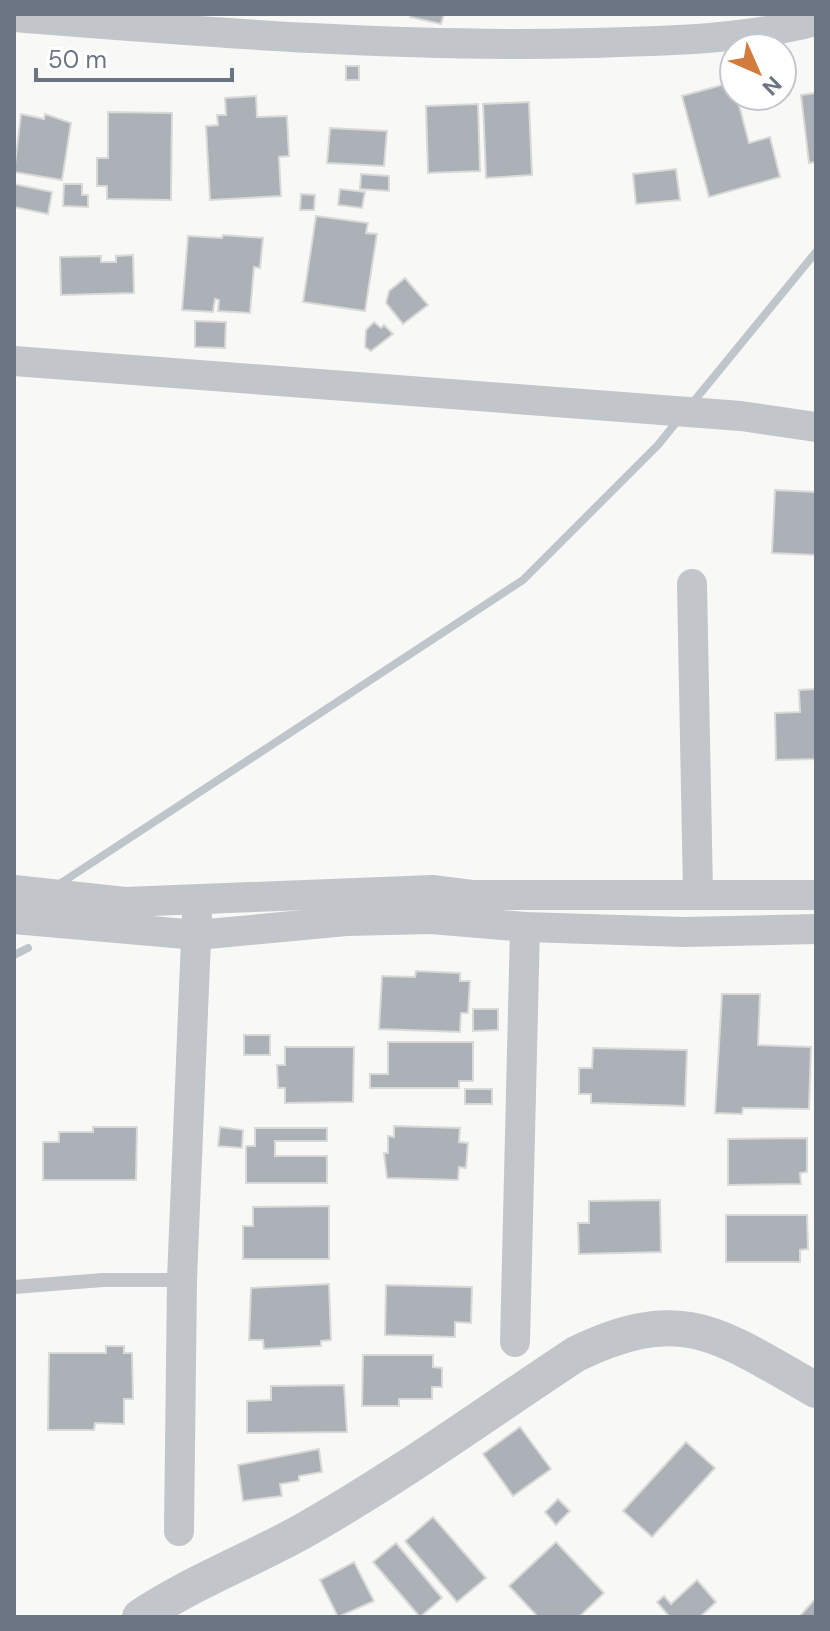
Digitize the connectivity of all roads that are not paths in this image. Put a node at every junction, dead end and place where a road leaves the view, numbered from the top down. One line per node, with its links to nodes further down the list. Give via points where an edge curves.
1 (14, 17): 2 (street)
2 (50, 17): 4 (street, via 238,34 502,45)
3 (816, 21): 4 (street)
4 (675, 27)
5 (14, 361): 6 (street, via 741,416)
6 (816, 427)
7 (692, 584): 9 (street)
8 (14, 890): 11 (street, via 125,902)
9 (698, 893): 10 (street); 11 (street, via 472,895 432,890)
10 (816, 895)
11 (198, 901): 15 (street)
12 (14, 919): 15 (street)
13 (525, 927): 14 (street); 15 (street, via 431,919 346,921); 18 (street)
14 (816, 929)
15 (197, 935): 16 (street)
16 (182, 1280): 17 (lane); 20 (street)
17 (14, 1287)
18 (515, 1342)
19 (816, 1390): 21 (street, via 708,1334 672,1326 612,1337 576,1354 347,1505 172,1595)
20 (179, 1531)
21 (140, 1617)

